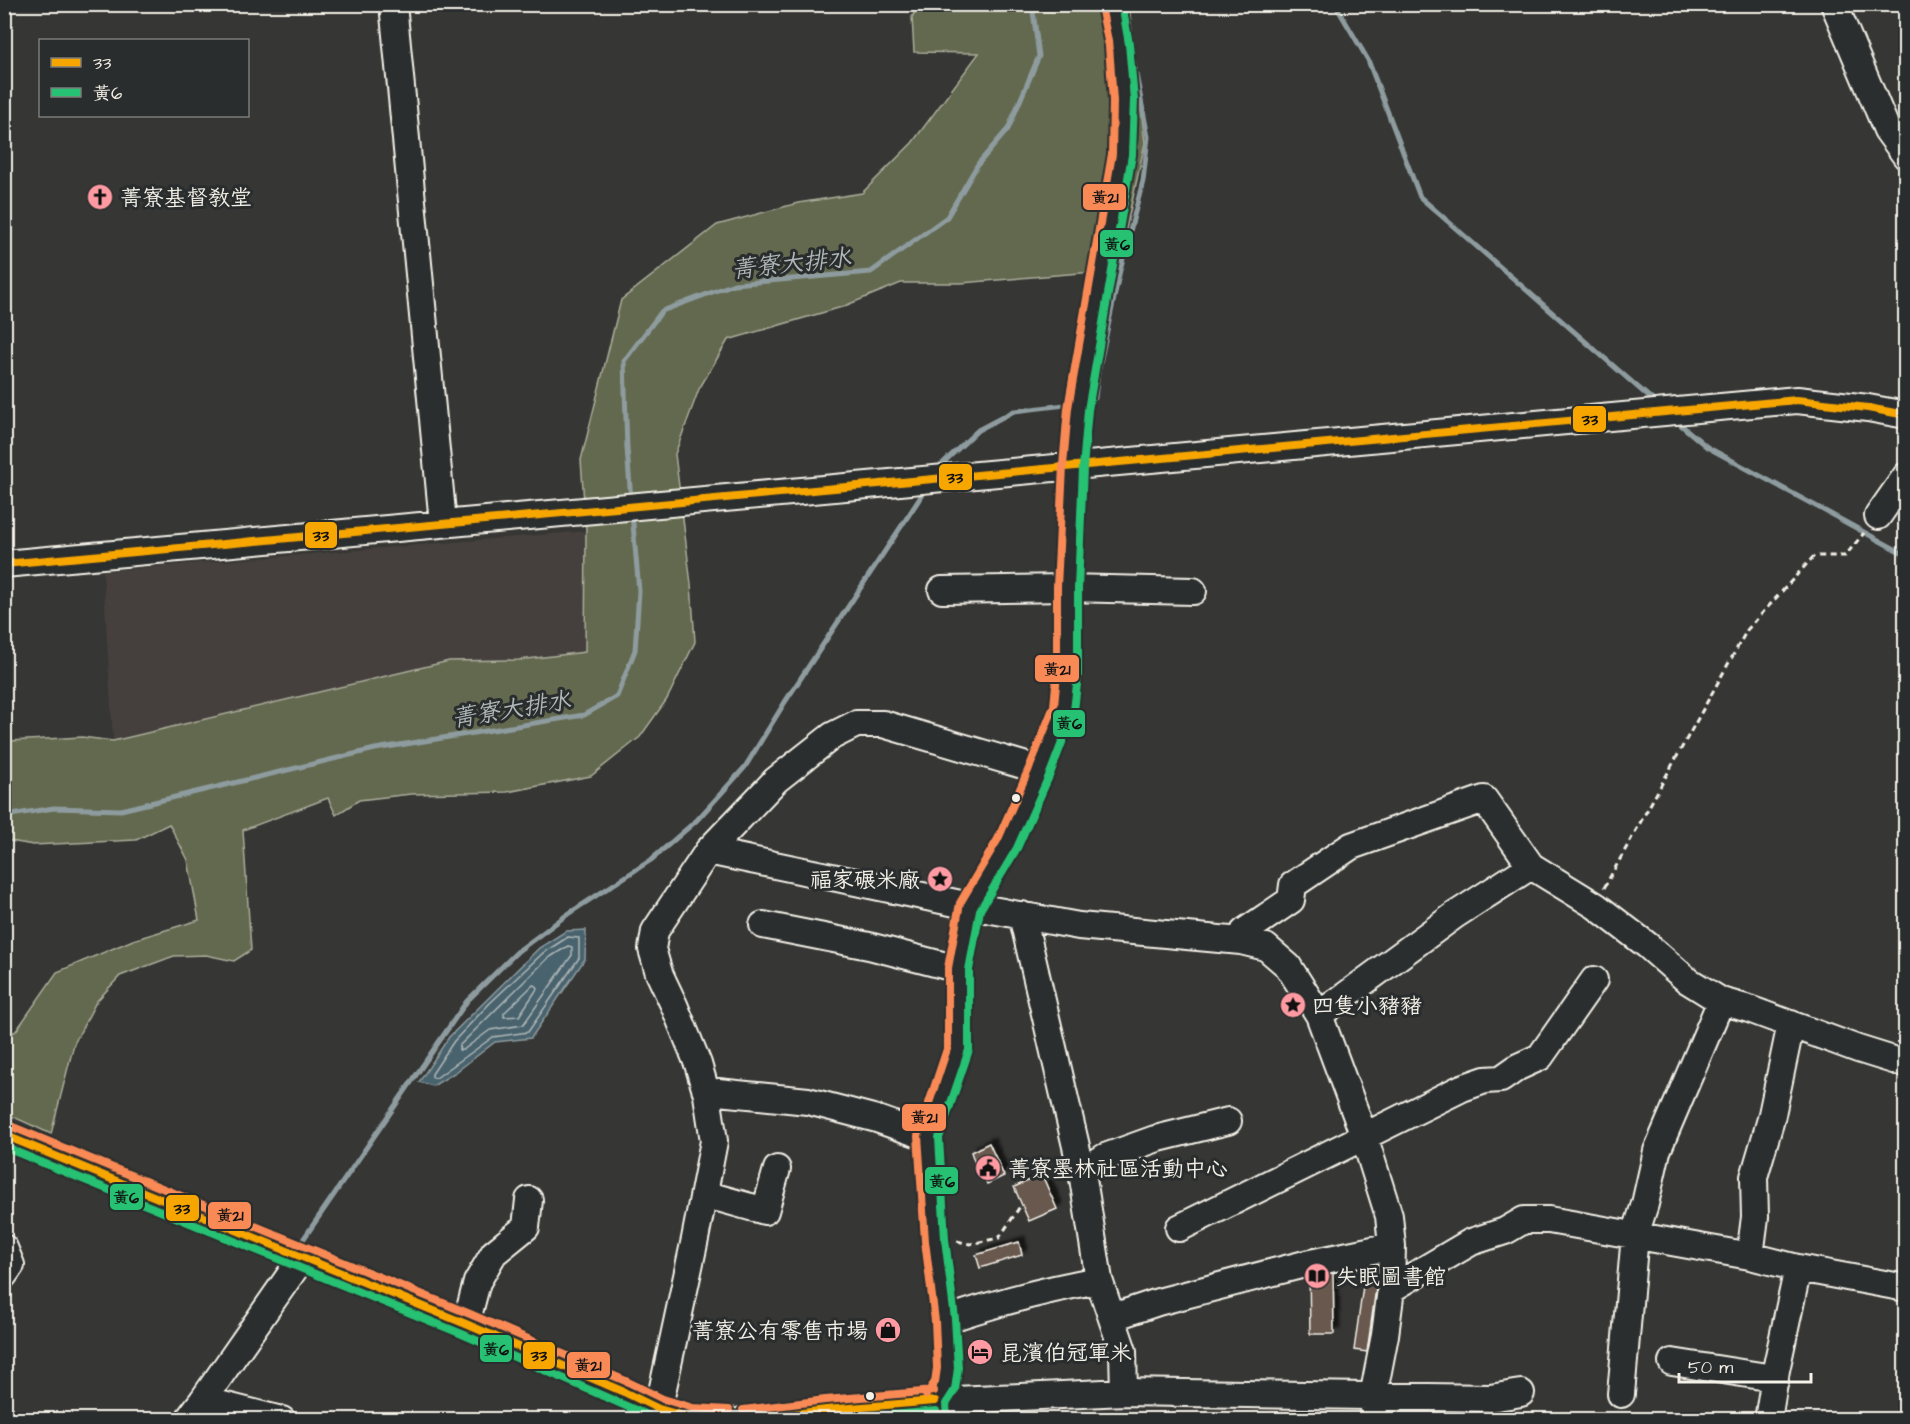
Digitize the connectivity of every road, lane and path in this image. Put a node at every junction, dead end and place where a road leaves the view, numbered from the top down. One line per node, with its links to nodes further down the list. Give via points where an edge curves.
1 (393, 4): 9 (street)
2 (1111, 4): 6 (street, via 1124,101 1122,155 1078,410)
3 (1834, 4): 4 (street, via 1887,130)
4 (1905, 156)
5 (1905, 415): 6 (street, via 1797,400)
6 (1073, 467): 9 (street); 11 (street)
7 (1905, 476): 8 (street)
8 (1878, 516): 18 (path, via 1845,556 1814,556 1747,630)
9 (443, 523): 10 (street)
10 (4, 564)
11 (1066, 588): 12 (street); 13 (street); 14 (street, via 1068,675 1064,709)
12 (942, 591)
13 (1193, 591)
14 (1040, 770): 15 (street, via 883,724 856,724 832,736 776,780); 17 (street, via 1007,844)
15 (708, 851): 17 (street); 28 (street, via 655,931 652,949)
16 (1531, 867): 18 (street); 21 (street, via 1484,799 1351,846 1293,885 1291,900 1244,933); 25 (street, via 1455,915)
17 (970, 906): 19 (street); 22 (street)
18 (1596, 906): 24 (street, via 1687,980)
19 (1022, 915): 21 (street, via 1109,930); 34 (street)
20 (763, 925): 22 (street)
21 (1241, 941): 25 (street, via 1266,948 1288,966)
22 (958, 969): 32 (street, via 958,1048)
23 (1594, 980): 31 (street, via 1540,1057 1501,1079 1462,1088)
24 (1721, 1001): 26 (street); 39 (street, via 1657,1151)
25 (1319, 1015): 31 (street)
26 (1791, 1024): 27 (street); 43 (street, via 1754,1177 1755,1217)
27 (1905, 1064)
28 (707, 1095): 32 (street, via 718,1092 808,1101); 35 (street, via 714,1141)
29 (1228, 1120): 34 (street, via 1155,1139 1105,1157)
30 (4, 1135): 44 (street)
31 (1364, 1136): 38 (street); 41 (street, via 1389,1216)
32 (928, 1137): 40 (street)
33 (777, 1169): 35 (street, via 765,1212)
34 (1082, 1172): 47 (street)
35 (704, 1194): 61 (street)
36 (530, 1200): 52 (street, via 526,1227 494,1253 477,1282)
37 (1021, 1205): 40 (path, via 999,1238 970,1244 947,1238)
38 (1179, 1228)
39 (1635, 1235): 43 (street); 49 (street, via 1549,1220 1524,1220 1471,1242); 57 (street)
40 (935, 1240): 51 (street)
41 (1392, 1246): 49 (street); 50 (street, via 1301,1265)
42 (4, 1248): 46 (street, via 11,1265)
43 (1750, 1256): 45 (street)
44 (302, 1258): 52 (street); 59 (street)
45 (1798, 1268): 48 (street); 54 (street)
46 (4, 1275)
47 (1099, 1280): 50 (street); 51 (street, via 1054,1288)
48 (1905, 1288)
49 (1391, 1289): 58 (street)
50 (1113, 1317): 55 (street, via 1123,1351)
51 (945, 1320): 60 (street, via 948,1369)
52 (466, 1324): 61 (street, via 624,1392)
53 (1672, 1362): 54 (street)
54 (1775, 1381): 66 (street)
55 (1124, 1392): 58 (street); 60 (street)
56 (1521, 1393): 58 (street)
57 (1621, 1394)
58 (1373, 1408)
59 (195, 1410): 63 (street)
60 (936, 1410): 62 (street)
61 (657, 1414): 64 (street)
62 (826, 1415): 65 (street)
63 (282, 1419)
64 (728, 1419)
65 (744, 1419)
66 (1768, 1419)

